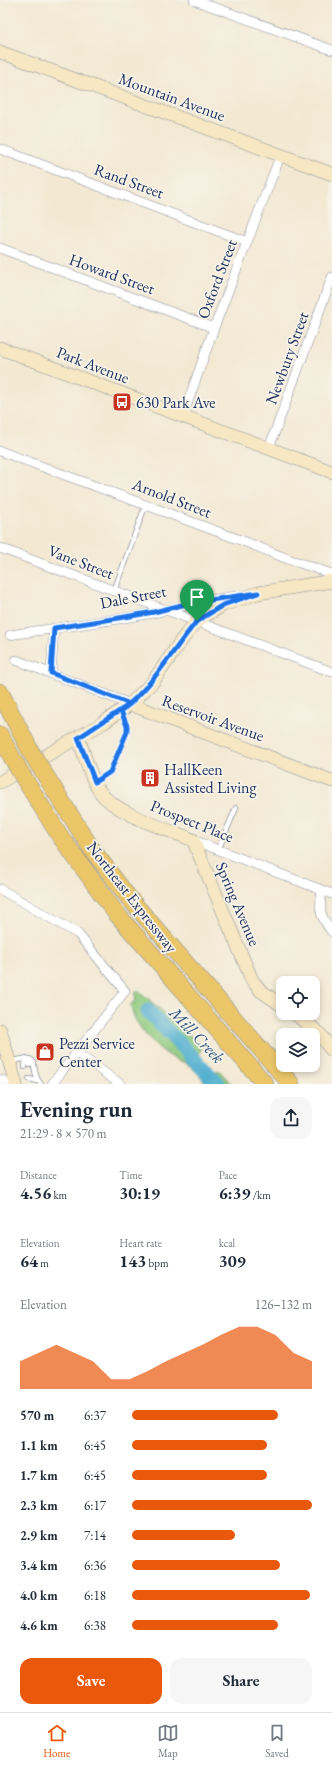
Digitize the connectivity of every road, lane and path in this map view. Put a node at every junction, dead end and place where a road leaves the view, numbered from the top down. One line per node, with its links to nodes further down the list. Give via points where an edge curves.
1 (194, 0): 2 (street)
2 (332, 50)
3 (0, 52): 5 (street, Mountain Avenue)
4 (0, 148): 7 (street, Rand Street)
5 (281, 154): 6 (street, Mountain Avenue); 7 (street, Oxford Street)
6 (332, 174)
7 (247, 242): 10 (street, Oxford Street)
8 (0, 248): 10 (street, Howard Street)
9 (332, 277): 13 (street, Newbury Street)
10 (214, 328): 12 (street, Oxford Street)
11 (0, 348): 12 (street, Park Avenue)
12 (184, 416): 13 (street, Park Avenue)
13 (270, 448): 15 (street, Park Avenue)
14 (0, 450): 16 (street, Arnold Street)
15 (332, 472)
16 (146, 504): 18 (street, Arnold Street); 20 (lane)
17 (0, 548): 20 (street, Vane Street)
18 (332, 574)
19 (332, 581): 21 (street, Dale Street)
20 (114, 591): 22 (street, Vane Street)
21 (258, 593): 22 (street, Dale Street); 23 (street, via 223,605)
22 (165, 609): 23 (street, Vane Street); 24 (street, Dale Street)
23 (197, 621): 27 (street, Vane Street); 30 (street, via 152,683)
24 (54, 628): 25 (street, Dale Street); 28 (street)
25 (10, 635)
26 (16, 660): 28 (street, Reservoir Avenue)
27 (332, 672)
28 (51, 673): 30 (street, Reservoir Avenue)
29 (0, 692): 57 (highway, Northeast Expressway, bridge, via 31,752 87,842 128,897)
30 (126, 708): 32 (street); 33 (street, Reservoir Avenue); 35 (lane, via 127,732 110,772)
31 (0, 735): 56 (highway, Northeast Expressway, bridge, via 60,836 115,912)
32 (78, 738): 34 (street); 35 (street, Prospect Place)
33 (332, 781)
34 (0, 782)
35 (95, 782): 37 (street, Prospect Place, via 105,797 117,807)
36 (236, 808): 38 (lane)
37 (193, 840): 38 (street, Prospect Place); 43 (street, Spring Avenue, via 252,980 261,991)
38 (218, 850): 40 (street, Prospect Place)
39 (0, 889): 47 (street, via 78,934 125,991)
40 (322, 890): 41 (street, Prospect Place); 42 (street, via 320,914)
41 (332, 894)
42 (332, 932)
43 (276, 1001)
44 (303, 1020): 46 (street, via 319,1033)
45 (0, 1030): 49 (street)
46 (332, 1051)
47 (77, 1053): 54 (street); 55 (street)
48 (26, 1058): 49 (lane); 50 (lane); 52 (lane, via 34,1063)
49 (10, 1063): 53 (street)
50 (28, 1066)
51 (0, 1080): 53 (street)
52 (35, 1080)
53 (16, 1084)
54 (52, 1084)
55 (120, 1084)
56 (265, 1084)
57 (291, 1084)

